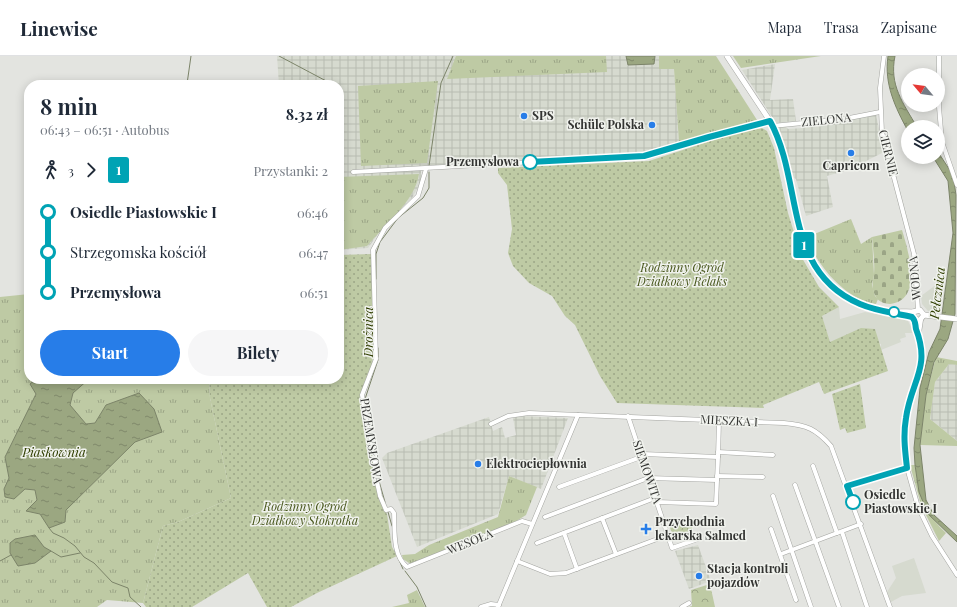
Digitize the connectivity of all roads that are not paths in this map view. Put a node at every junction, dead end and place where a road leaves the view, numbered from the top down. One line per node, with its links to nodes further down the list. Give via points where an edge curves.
1 (727, 56): 5 (main road)
2 (884, 56): 4 (street, CIERNIE)
3 (939, 56): 8 (street, via 938,107 942,142)
4 (880, 112): 5 (street, ZIELONA, via 844,119); 9 (street, CIERNIE, via 882,132)
5 (771, 123): 6 (street, via 709,137 644,156); 10 (main road, via 783,155 804,244 816,268 832,287 852,301 872,309)
6 (426, 169): 7 (street); 47 (street, PRZEMYSŁOWA, via 418,196 385,228 373,250 376,359 362,395 375,456 375,473 380,496 386,510 391,509 394,513 396,548)
7 (353, 172)
8 (957, 185)
9 (912, 247): 10 (street, WODNA)
10 (915, 315): 11 (main road); 11 (main road, via 922,311); 13 (street, WODNA)
11 (922, 318): 12 (main road); 13 (street)
12 (956, 319)
13 (919, 333): 23 (street, via 922,365 907,410 903,435)
14 (578, 415): 15 (street, MIESZKA I); 17 (street, MIESZKA I, via 518,413); 34 (street)
15 (628, 416): 16 (street, MIESZKA I); 20 (street, SIEMOWITA)
16 (719, 421): 18 (street); 28 (street, MIESZKA I, via 784,423 812,429 831,446)
17 (491, 424)
18 (718, 452): 19 (street); 21 (street)
19 (772, 455)
20 (641, 457): 21 (street, via 646,453); 24 (street, SIEMOWITA); 29 (street)
21 (718, 457): 25 (street)
22 (813, 466): 37 (street)
23 (907, 468): 28 (street); 49 (street, via 918,507 932,536)
24 (648, 478): 25 (street); 31 (street, SIEMOWITA); 32 (street)
25 (717, 478): 26 (street); 31 (street, via 716,504)
26 (763, 478)
27 (795, 485): 41 (street)
28 (847, 486): 35 (street, MIESZKA I)
29 (559, 487)
30 (773, 496): 43 (street)
31 (656, 500): 33 (street); 39 (street, SIEMOWITA)
32 (545, 516)
33 (602, 518): 38 (street); 44 (street)
34 (532, 524): 46 (street); 47 (street, WESOŁA, via 522,521)
35 (861, 524): 37 (street); 58 (street, MIESZKA I)
36 (771, 529): 45 (street)
37 (840, 532): 41 (street); 57 (street)
38 (564, 533): 42 (street); 48 (street)
39 (668, 535): 40 (street, SIEMOWITA, via 672,548); 44 (street)
40 (698, 538)
41 (816, 541): 43 (street); 56 (street)
42 (537, 543)
43 (792, 550): 45 (street); 55 (street)
44 (616, 554): 48 (street)
45 (781, 554): 50 (street)
46 (517, 561): 48 (street, via 550,574); 52 (street)
47 (407, 567)
48 (577, 569)
49 (957, 575)
50 (796, 600)
51 (689, 603): 54 (street)
52 (498, 606): 53 (street, via 490,604)
53 (481, 607)
54 (682, 607)
55 (811, 607)
56 (839, 607)
57 (867, 607)
58 (890, 607)

